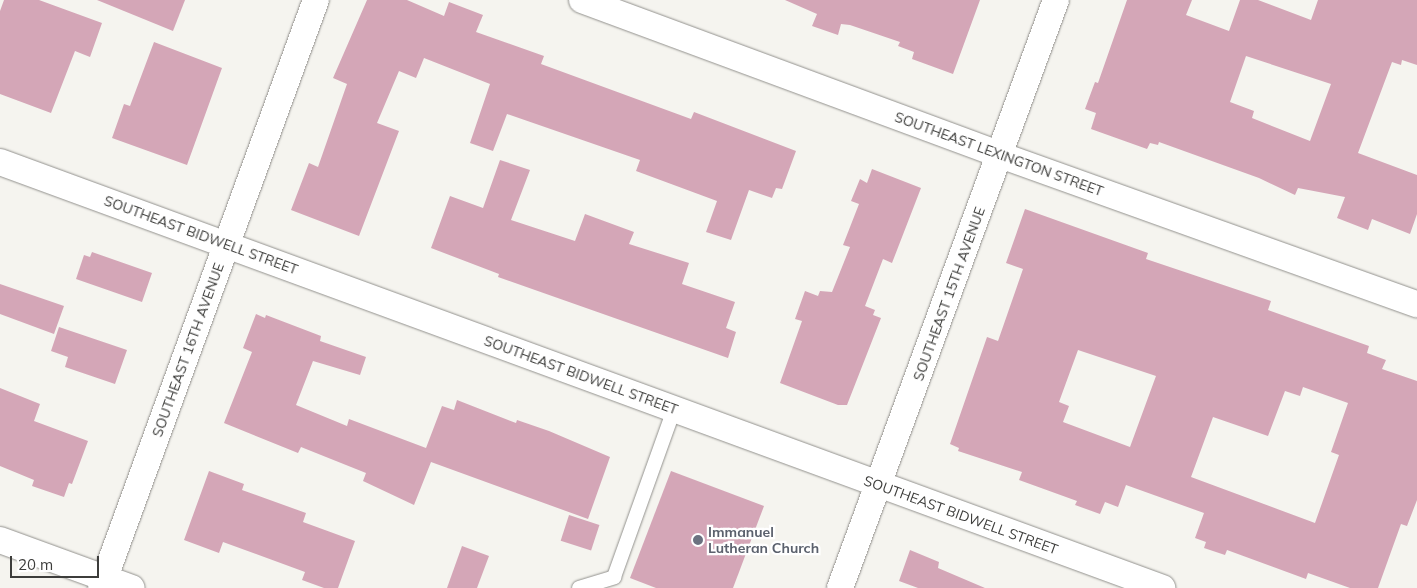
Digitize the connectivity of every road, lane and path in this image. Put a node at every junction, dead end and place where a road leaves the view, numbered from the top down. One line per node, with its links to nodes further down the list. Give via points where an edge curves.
1 (316, 0): 6 (street, SOUTHEAST 16TH AVENUE)
2 (582, 0): 4 (street, SOUTHEAST LEXINGTON STREET)
3 (1056, 0): 4 (street, SOUTHEAST 15TH AVENUE)
4 (1000, 155): 7 (street, SOUTHEAST LEXINGTON STREET); 9 (street, SOUTHEAST 15TH AVENUE)
5 (0, 162): 6 (street, SOUTHEAST BIDWELL STREET)
6 (226, 244): 8 (street, SOUTHEAST BIDWELL STREET); 11 (street, SOUTHEAST 16TH AVENUE)
7 (1417, 304)
8 (674, 409): 9 (street, SOUTHEAST BIDWELL STREET); 13 (lane, via 614,577)
9 (878, 485): 14 (street, SOUTHEAST 15TH AVENUE); 15 (street, SOUTHEAST BIDWELL STREET)
10 (0, 540): 11 (street)
11 (103, 583): 12 (street)
12 (132, 588)
13 (580, 588)
14 (840, 588)
15 (1162, 588)

